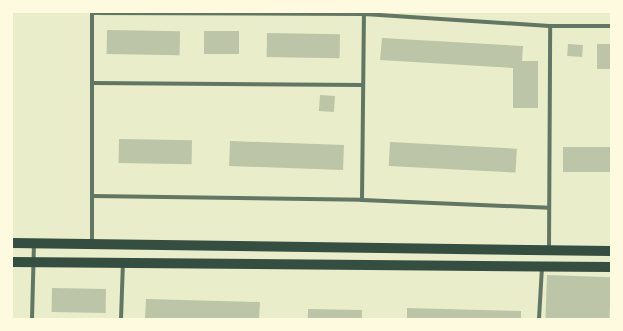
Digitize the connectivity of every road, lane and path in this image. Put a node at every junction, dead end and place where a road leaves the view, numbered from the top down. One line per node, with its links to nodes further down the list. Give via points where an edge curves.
1 (364, 14): 2 (street); 4 (street, via 92,13); 5 (street)
2 (550, 26): 3 (street); 8 (street)
3 (611, 26)
4 (92, 83): 5 (street); 6 (street)
5 (363, 85): 7 (street)
6 (92, 196): 7 (street); 11 (street)
7 (362, 200): 8 (street)
8 (549, 208): 12 (street)
9 (12, 243): 10 (main road)
10 (34, 244): 11 (main road); 15 (street)
11 (92, 244): 12 (main road)
12 (549, 251): 13 (main road)
13 (611, 252)
14 (12, 262): 15 (main road)
15 (34, 263): 16 (main road); 19 (street)
16 (123, 263): 17 (main road); 20 (street)
17 (542, 266): 18 (main road); 21 (street)
18 (611, 267)
19 (32, 319)
20 (121, 319)
21 (539, 319)

